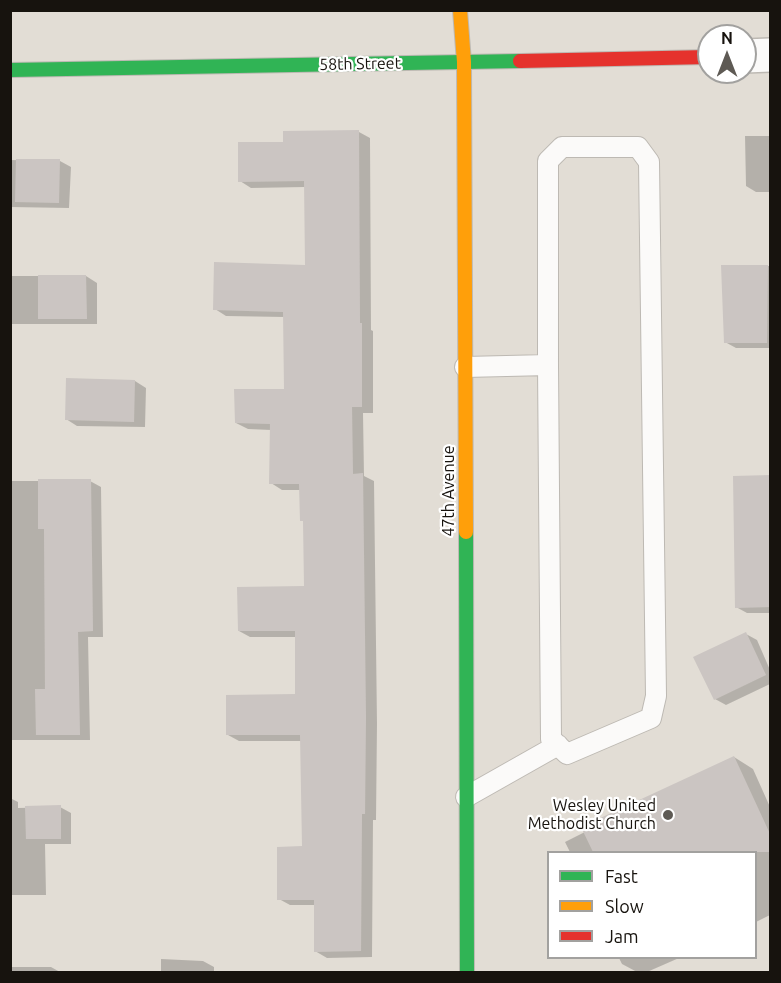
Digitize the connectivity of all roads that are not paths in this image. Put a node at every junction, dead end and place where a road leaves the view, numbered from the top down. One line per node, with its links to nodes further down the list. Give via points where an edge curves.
1 (460, 10): 3 (street, 47th Avenue)
2 (697, 57): 3 (street, 58th Street)
3 (464, 62): 4 (street, 58th Street); 6 (street, 47th Avenue)
4 (10, 70)
5 (548, 365): 6 (lane); 7 (lane, via 551,739); 7 (lane, via 548,160 561,147 638,147 649,162 656,696 651,718 567,754)
6 (465, 367): 8 (street, 47th Avenue)
7 (558, 745): 8 (lane)
8 (466, 797): 9 (street, 47th Avenue)
9 (467, 972)

